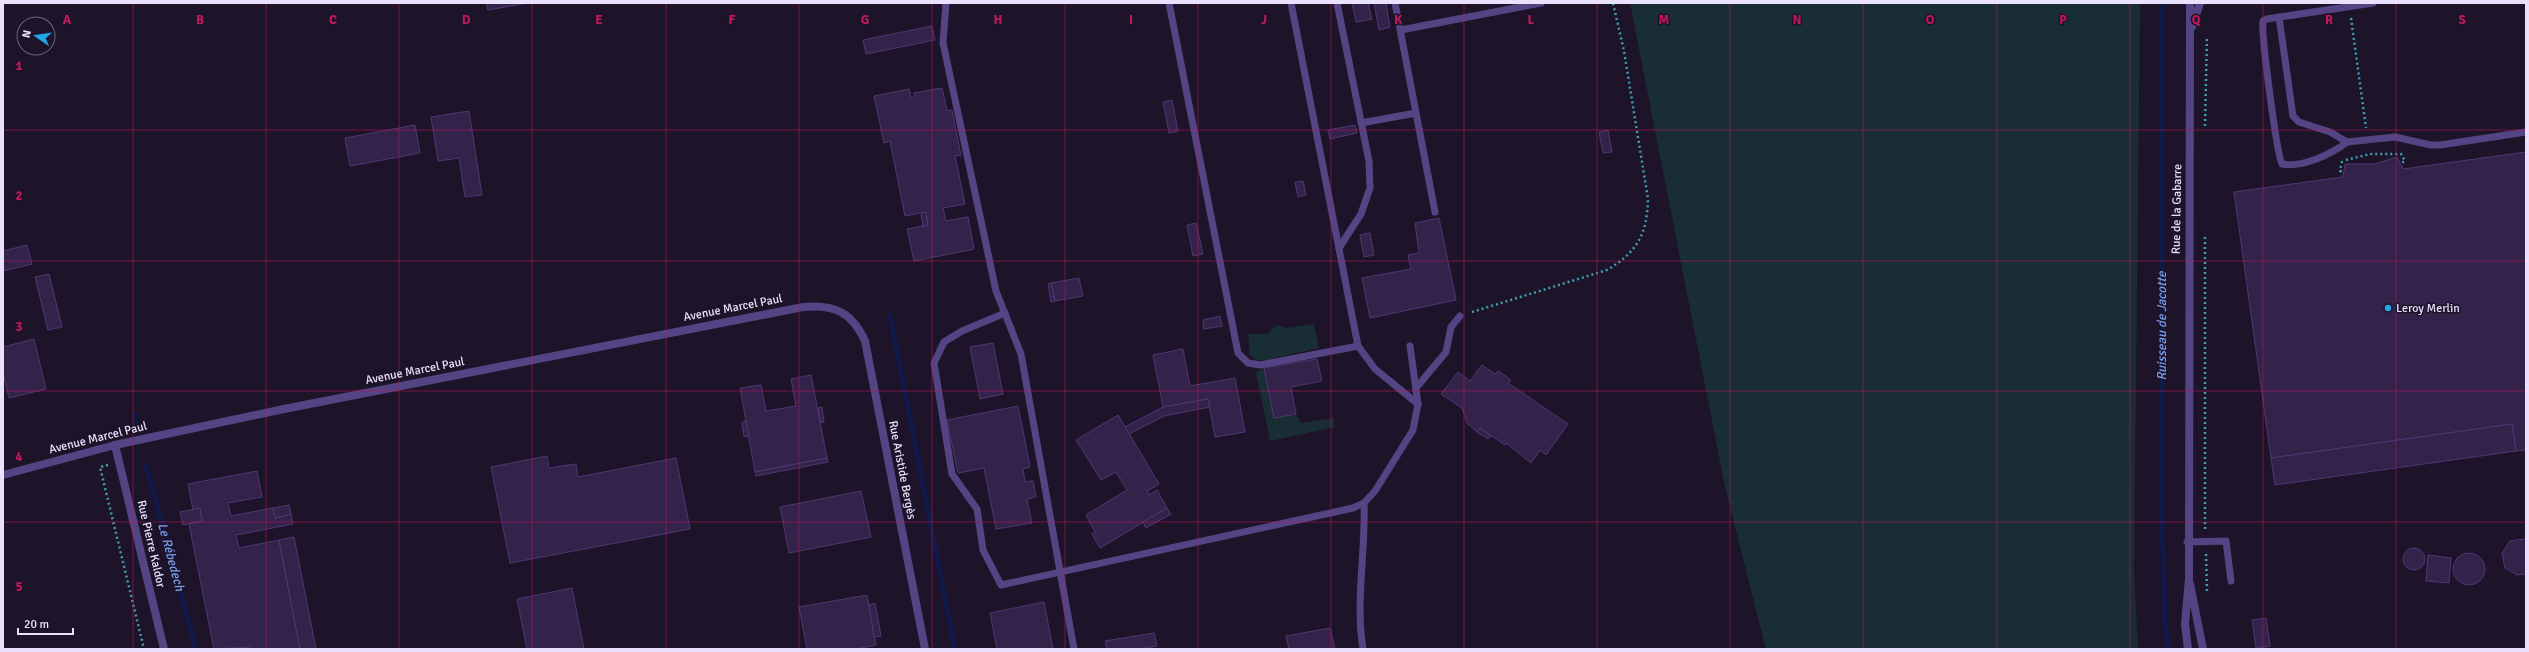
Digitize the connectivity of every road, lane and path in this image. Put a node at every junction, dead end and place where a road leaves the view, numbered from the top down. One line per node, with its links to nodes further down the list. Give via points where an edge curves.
1 (946, 3): 30 (lane, via 943,43 996,291)
2 (1169, 3): 32 (lane, via 1238,353 1248,363 1260,365)
3 (1291, 3): 28 (lane)
4 (1336, 3): 18 (lane)
5 (1395, 3): 14 (lane)
6 (1538, 3): 14 (lane)
7 (1613, 3): 31 (path, via 1624,51 1648,199 1648,219 1639,242 1627,258 1607,270)
8 (2190, 3): 15 (street, Rue de la Gabarre)
9 (2200, 3): 15 (street, Rue de la Gabarre)
10 (2373, 3): 12 (lane)
11 (2329, 6): 12 (lane); 13 (lane)
12 (2349, 6): 21 (path)
13 (2279, 17): 22 (lane, via 2293,116 2299,122 2330,132); 22 (lane, via 2263,22 2262,28 2282,164 2314,160)
14 (1401, 30): 17 (lane)
15 (2191, 33): 40 (street, Rue de la Gabarre)
16 (2207, 36): 20 (path)
17 (1416, 113): 18 (lane); 26 (lane)
18 (1361, 123): 28 (lane, via 1369,161 1370,188 1361,214)
19 (2526, 132): 21 (lane, via 2440,145 2395,137)
20 (2204, 134)
21 (2368, 140): 22 (lane); 23 (path)
22 (2347, 142)
23 (2370, 154): 24 (path, via 2401,154 2405,161); 25 (path, via 2342,160 2340,171)
24 (2400, 164)
25 (2344, 172)
26 (1435, 212)
27 (2204, 231): 38 (path)
28 (1338, 248): 32 (lane)
29 (835, 308): 36 (street, Avenue Marcel Paul, via 803,307 284,409); 45 (street, Rue Aristide Bergès, via 858,326 865,341)
30 (1005, 314): 41 (lane, via 1021,354); 41 (lane, via 962,331 944,342 934,363 952,474 977,509 983,550 1001,585)
31 (1460, 316): 34 (lane, via 1451,327 1446,352)
32 (1358, 346): 35 (lane, via 1375,369)
33 (1410, 346): 34 (lane)
34 (1416, 388): 35 (lane)
35 (1418, 404): 39 (lane, via 1413,430)
36 (115, 445): 37 (street, Avenue Marcel Paul); 44 (street, Rue Pierre Kaldor)
37 (3, 475)
38 (2204, 491)
39 (1364, 503): 41 (lane, via 1353,508); 47 (lane, via 1365,540 1360,593)
40 (2188, 542): 42 (street, Rue de la Gabarre); 43 (lane, via 2226,540)
41 (1060, 572): 46 (lane)
42 (2189, 578): 48 (street, Rue de la Gabarre, via 2185,624); 49 (street, Rue de la Gabarre)
43 (2231, 581)
44 (164, 649)
45 (925, 649)
46 (1074, 649)
47 (1363, 649)
48 (2188, 649)
49 (2203, 649)

